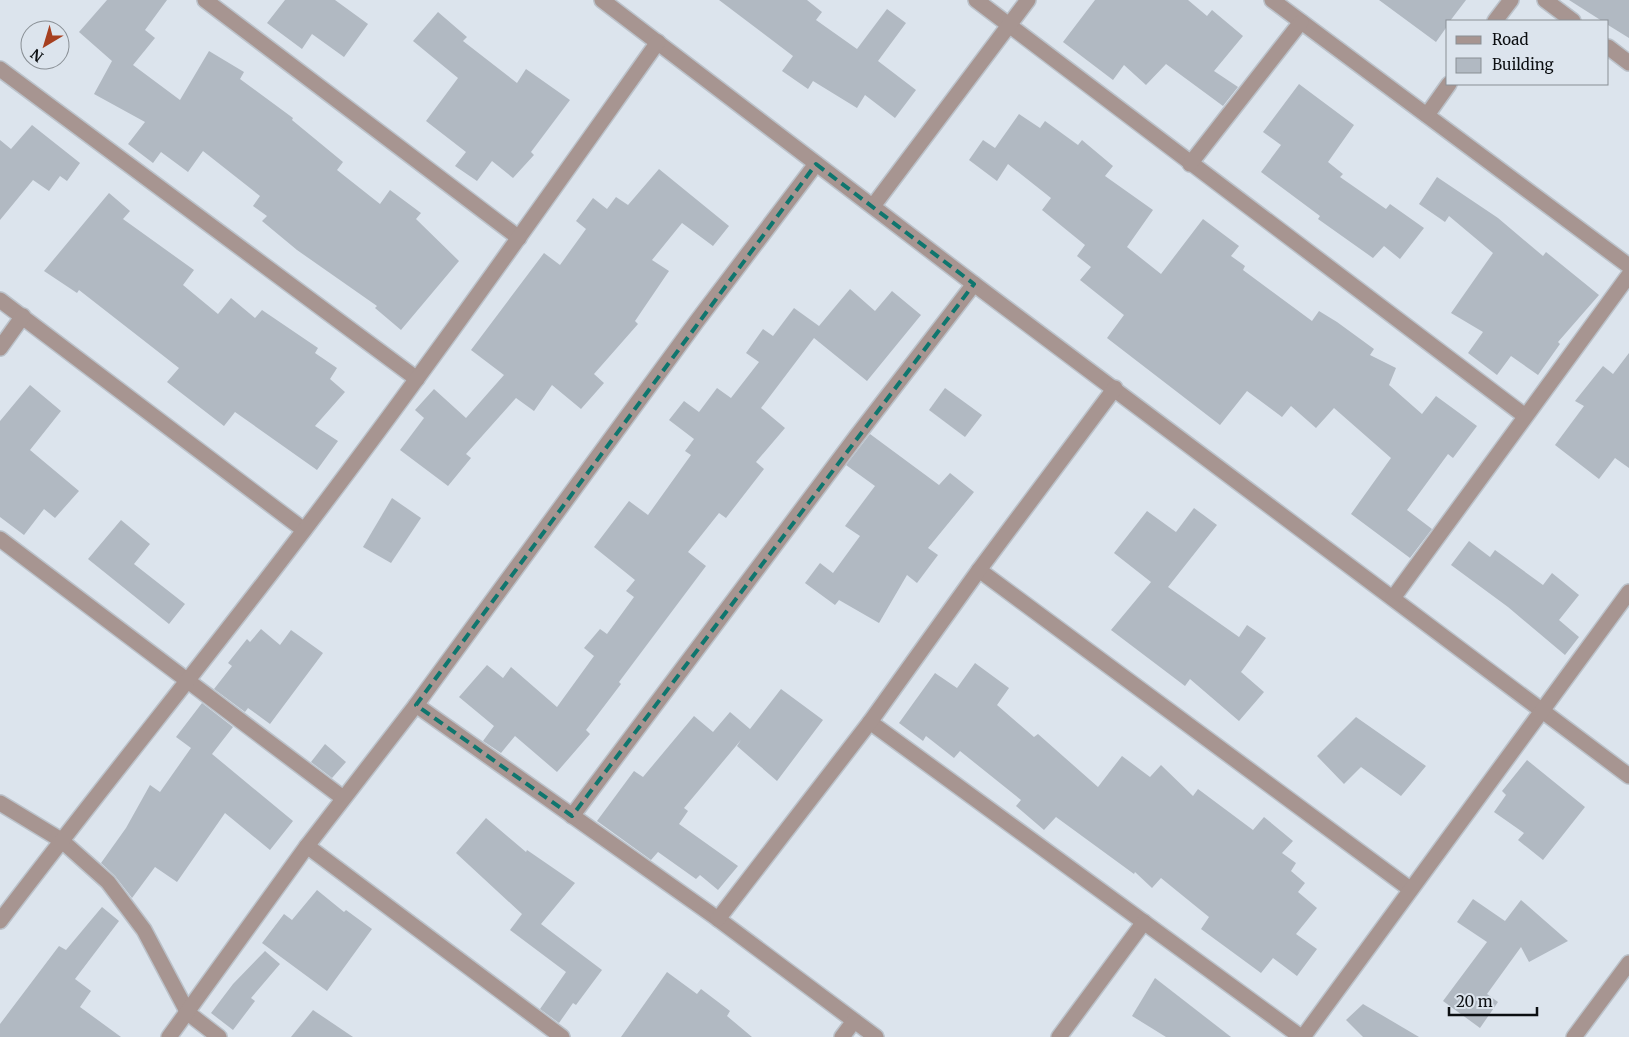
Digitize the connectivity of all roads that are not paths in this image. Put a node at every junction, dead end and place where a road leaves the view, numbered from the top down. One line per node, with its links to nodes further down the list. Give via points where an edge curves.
1 (205, 0): 21 (street)
2 (602, 0): 12 (street)
3 (976, 0): 11 (street)
4 (1028, 0): 11 (street)
5 (1272, 0): 10 (street)
6 (1511, 0): 8 (street)
7 (1545, 0): 9 (street)
8 (1496, 20)
9 (1572, 20)
10 (1301, 22): 17 (street); 19 (street)
11 (1009, 25): 19 (street); 20 (street)
12 (658, 42): 18 (street); 21 (street)
13 (1609, 48): 14 (street)
14 (1629, 63)
15 (0, 69): 28 (street)
16 (1448, 85): 17 (street)
17 (1427, 114): 22 (street)
18 (816, 164): 20 (street); 37 (street)
19 (1190, 164): 30 (street)
20 (873, 206): 24 (street)
21 (519, 238): 28 (street)
22 (1629, 266)
23 (1629, 275): 30 (street)
24 (974, 284): 29 (street); 43 (street)
25 (0, 300): 26 (street)
26 (23, 316): 27 (street); 31 (street)
27 (0, 348)
28 (417, 379): 31 (street)
29 (1115, 388): 33 (street); 35 (street)
30 (1525, 416): 35 (street)
31 (304, 530): 36 (street)
32 (0, 539): 36 (street)
33 (979, 570): 39 (street); 46 (street)
34 (1629, 592): 38 (street)
35 (1393, 598): 38 (street)
36 (188, 679): 41 (street); 44 (street)
37 (416, 705): 41 (street); 43 (street)
38 (1542, 710): 40 (street); 46 (street)
39 (870, 722): 47 (street); 49 (street)
40 (1629, 776)
41 (343, 798): 45 (street)
42 (0, 804): 44 (street)
43 (572, 816): 47 (street)
44 (61, 840): 48 (street); 51 (street, via 108,882 144,930)
45 (307, 846): 51 (street); 55 (street)
46 (1410, 889): 59 (street)
47 (718, 919): 52 (street)
48 (0, 922)
49 (1144, 922): 58 (street); 59 (street)
50 (1629, 963): 60 (street)
51 (188, 1013): 53 (street); 54 (street)
52 (854, 1021): 56 (street); 57 (street)
53 (169, 1037)
54 (219, 1037)
55 (562, 1037)
56 (842, 1037)
57 (876, 1037)
58 (1059, 1037)
59 (1302, 1037)
60 (1574, 1037)

